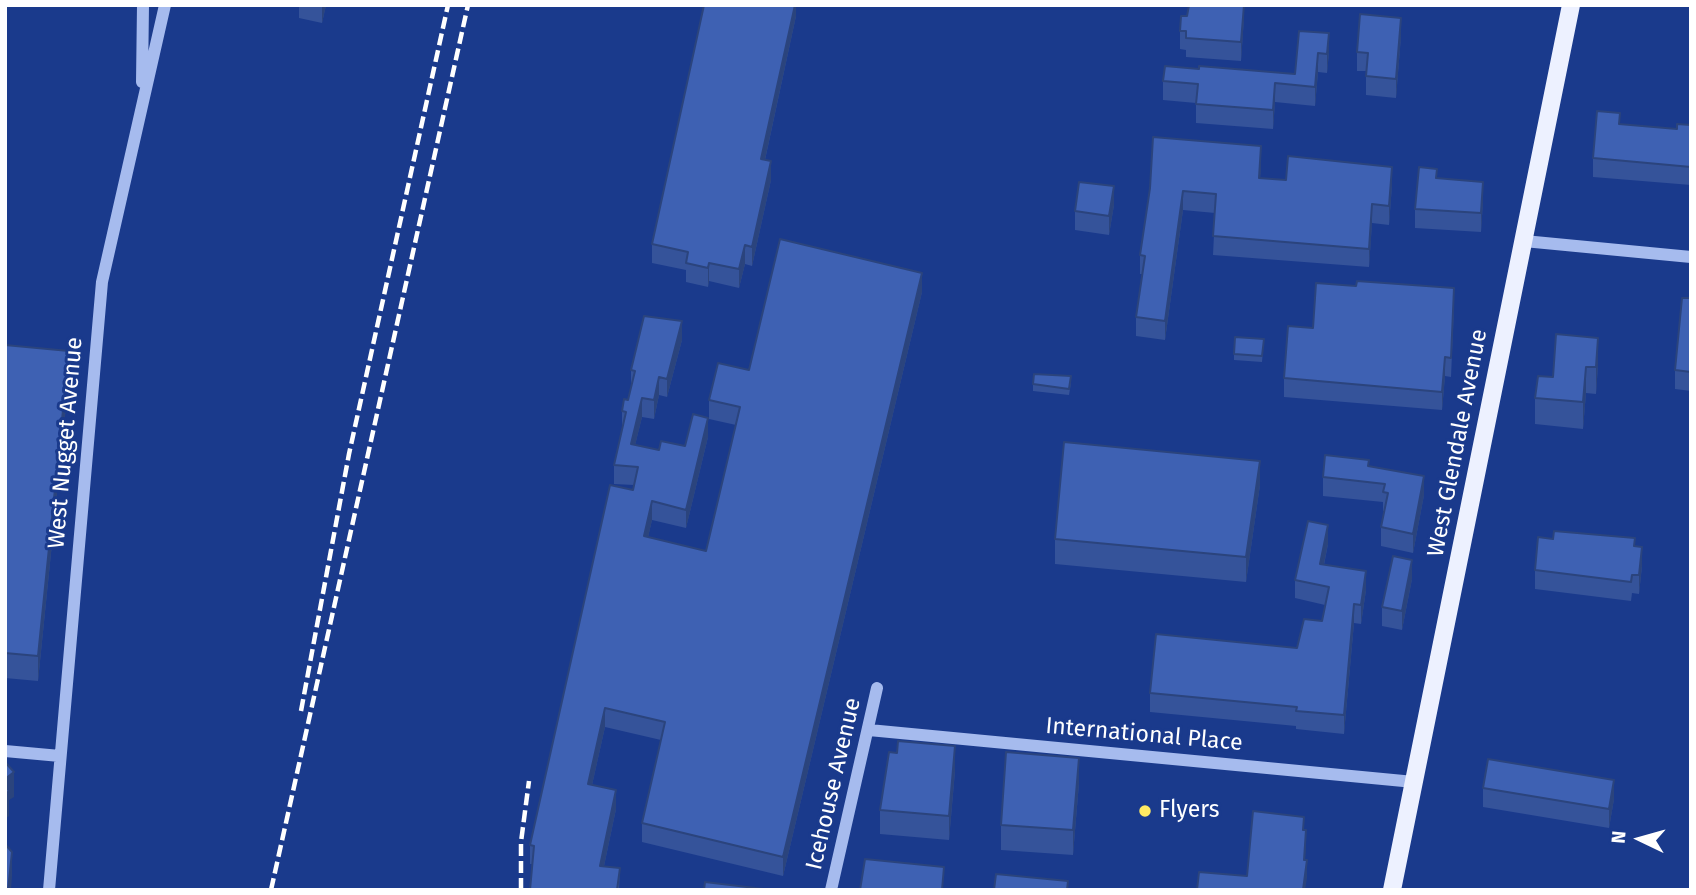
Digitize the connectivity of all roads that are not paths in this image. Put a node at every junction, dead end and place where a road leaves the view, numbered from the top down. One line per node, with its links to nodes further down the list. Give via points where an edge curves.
1 (143, 5): 4 (street)
2 (165, 5): 4 (street, West Nugget Avenue)
3 (1571, 5): 5 (main road, West Glendale Avenue)
4 (140, 112): 10 (street, West Nugget Avenue, via 109,246 97,327)
5 (1524, 241): 6 (street); 11 (main road, West Glendale Avenue)
6 (1691, 257)
7 (877, 688): 8 (street, Icehouse Avenue)
8 (869, 730): 11 (street, International Place); 13 (street, Icehouse Avenue)
9 (5, 751): 10 (street)
10 (60, 756): 12 (street, West Nugget Avenue)
11 (1414, 782): 14 (main road, West Glendale Avenue)
12 (50, 890)
13 (831, 890)
14 (1392, 890)

